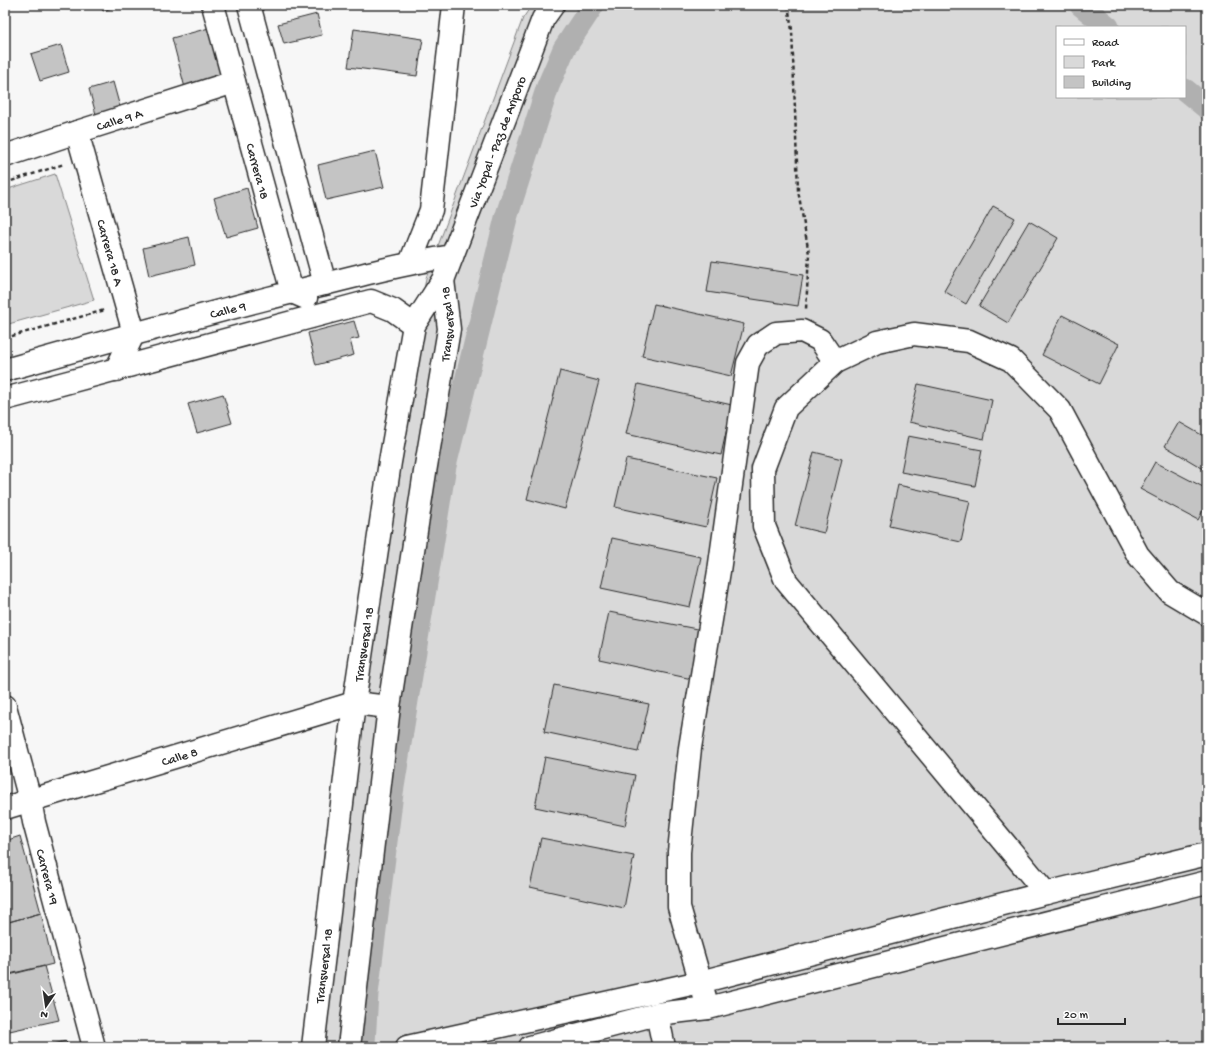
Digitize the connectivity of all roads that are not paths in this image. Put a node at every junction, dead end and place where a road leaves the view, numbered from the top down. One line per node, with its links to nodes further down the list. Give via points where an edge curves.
1 (213, 5): 5 (street, Carrera 18)
2 (249, 5): 11 (street)
3 (454, 5): 9 (street, via 431,210)
4 (553, 5): 8 (street, Via Yopal - Paz de Ariporo, via 543,19)
5 (234, 82): 6 (street, Calle 9 A); 12 (street, Carrera 18)
6 (77, 132): 7 (street, Calle 9 A); 15 (street, Carrera 18 A)
7 (5, 156)
8 (452, 256): 9 (street, Calle 9); 10 (street, Via Yopal - Paz de Ariporo)
9 (410, 263): 11 (street, Calle 9)
10 (443, 280): 14 (street, Transversal 18); 23 (street, Transversal 18, via 449,329)
11 (325, 284): 12 (street, Calle 9)
12 (292, 292): 13 (street); 15 (street, Calle 9)
13 (335, 310): 14 (street, via 371,301 393,310); 18 (street)
14 (414, 325): 21 (street, Transversal 18, via 390,462)
15 (134, 333): 17 (street, Calle 9); 18 (street)
16 (835, 362): 20 (street, via 877,342 914,334 969,341 1011,360 1060,410 1138,555 1170,592); 28 (street, via 786,408 763,469 764,526 786,581); 29 (street, via 820,340 802,331 776,333 758,345 748,363 719,571 690,748 679,852 679,907)
17 (5, 370)
18 (116, 370): 19 (street)
19 (5, 399)
20 (1207, 614)
21 (354, 703): 23 (street); 24 (street, Calle 8); 33 (street, Transversal 18)
22 (5, 706): 24 (street, Carrera 19)
23 (389, 707): 34 (street, Transversal 18)
24 (30, 800): 25 (street, Calle 8); 32 (street, Carrera 19)
25 (5, 808)
26 (1207, 855): 27 (street); 28 (street)
27 (1200, 883): 30 (street)
28 (1046, 893): 29 (street)
29 (700, 982): 30 (street); 35 (street)
30 (708, 1008): 31 (street)
31 (657, 1014): 36 (street); 37 (street)
32 (94, 1047)
33 (313, 1047)
34 (349, 1047)
35 (407, 1047)
36 (530, 1047)
37 (664, 1047)

